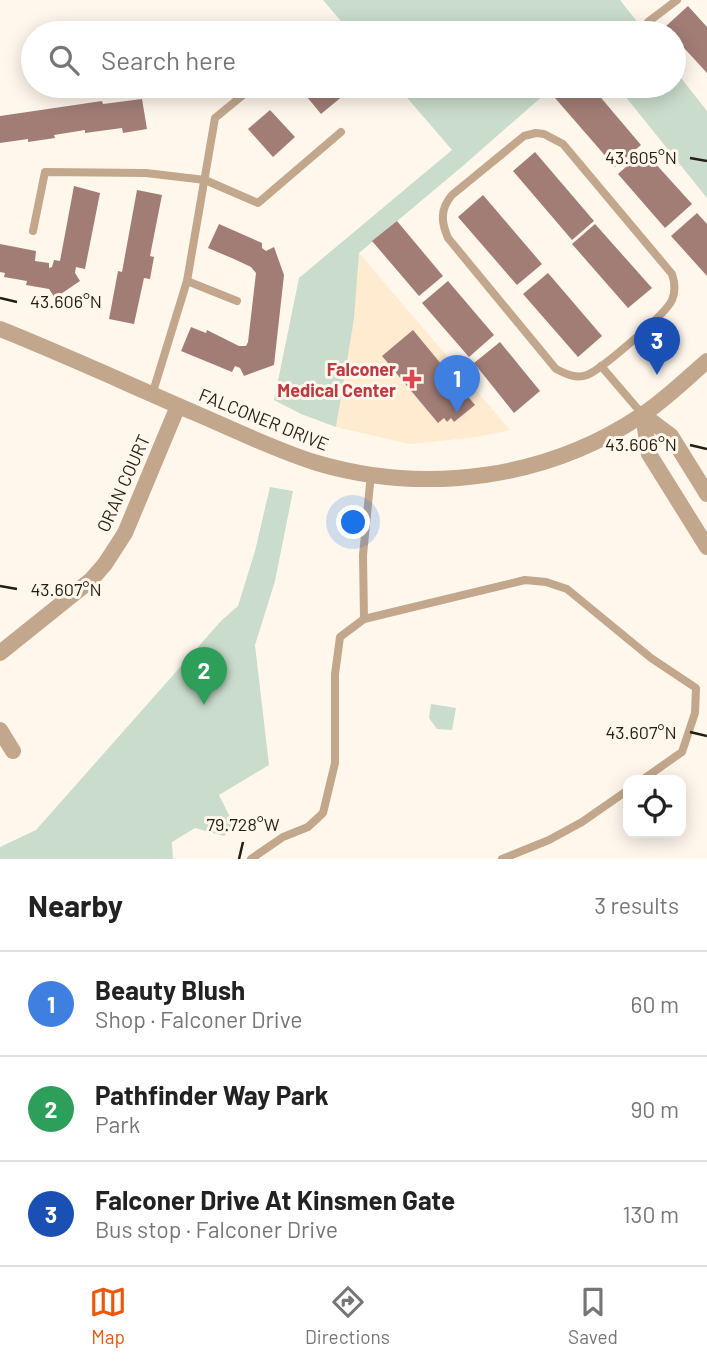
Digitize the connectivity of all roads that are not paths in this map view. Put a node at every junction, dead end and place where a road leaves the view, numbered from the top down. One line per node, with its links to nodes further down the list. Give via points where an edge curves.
1 (677, 0): 2 (lane)
2 (649, 21)
3 (239, 98): 5 (lane, via 215,118)
4 (341, 132): 5 (lane, via 258,203)
5 (205, 180): 6 (lane, via 146,173 46,172); 7 (lane)
6 (33, 231)
7 (187, 281): 8 (lane); 12 (lane)
8 (237, 301)
9 (0, 329): 12 (street, FALCONER DRIVE)
10 (707, 361): 14 (street, FALCONER DRIVE)
11 (601, 366): 11 (lane, via 576,377 556,369 443,227 443,212 452,195 524,136 544,134 562,144 672,274 673,297 664,312); 14 (lane)
12 (152, 395): 13 (street, FALCONER DRIVE)
13 (178, 405): 15 (street, FALCONER DRIVE, via 285,452); 19 (street, ORAN COURT, via 125,533 105,564)
14 (643, 415): 15 (street, FALCONER DRIVE, via 558,457 488,475 444,480); 16 (street, via 671,436); 17 (street, via 649,454)
15 (371, 474): 18 (lane, via 363,555)
16 (707, 494)
17 (707, 547)
18 (364, 619): 22 (lane, via 525,580 567,589 695,688 695,713 682,752); 24 (lane, via 340,637 335,674 335,762 323,813 308,827)
19 (0, 653)
20 (0, 730): 21 (street)
21 (13, 751)
22 (649, 775)
23 (623, 793): 25 (lane, via 560,834)
24 (251, 859)
25 (502, 859)

